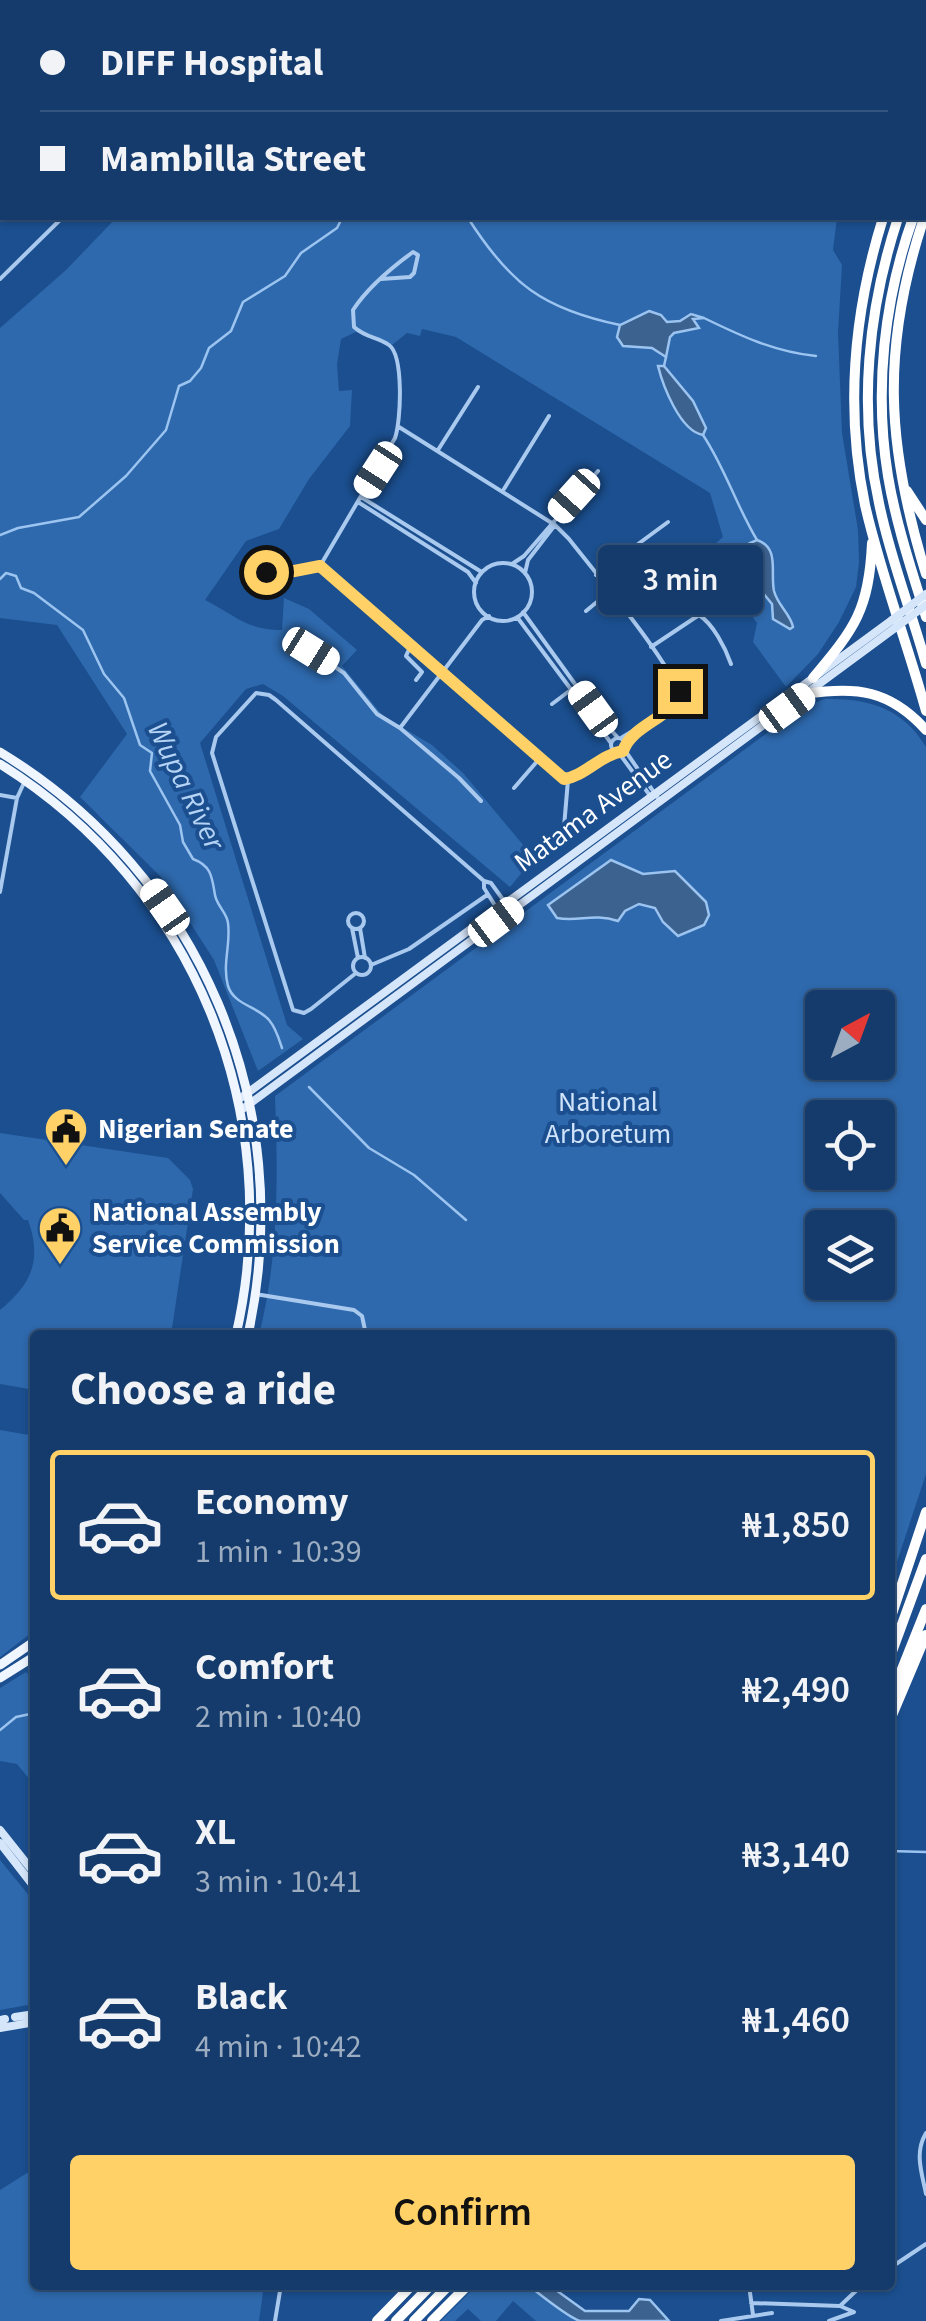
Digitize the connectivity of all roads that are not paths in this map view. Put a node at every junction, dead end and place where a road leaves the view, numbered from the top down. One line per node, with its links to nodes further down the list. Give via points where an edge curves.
1 (60, 220): 8 (street)
2 (884, 220): 21 (highway, via 861,304 854,401)
3 (897, 220): 43 (highway, via 872,332 869,442 879,506)
4 (914, 220): 37 (highway, via 888,318 882,416 893,500)
5 (915, 220): 7 (highway)
6 (923, 220): 7 (highway)
7 (913, 252): 15 (highway, via 894,361)
8 (0, 279)
9 (381, 279): 9 (street, via 412,252 418,255 410,277); 12 (street, via 353,310 354,327 396,354)
10 (478, 388): 13 (street)
11 (549, 416): 16 (street)
12 (399, 426): 13 (street); 17 (street)
13 (438, 450): 16 (street)
14 (598, 471): 20 (street)
15 (902, 485): 18 (highway); 27 (highway)
16 (504, 490): 20 (street)
17 (359, 499): 23 (street); 24 (street); 29 (street)
18 (926, 520)
19 (668, 522): 28 (street)
20 (553, 523): 22 (street); 26 (street); 28 (street)
21 (872, 532): 45 (highway, via 861,614); 50 (highway)
22 (512, 564): 24 (street); 26 (street)
23 (320, 566): 25 (street); 40 (street)
24 (485, 570): 29 (street)
25 (266, 572)
26 (525, 572): 34 (street, via 532,591)
27 (926, 574)
28 (596, 575): 30 (street)
29 (476, 583): 35 (street, via 476,600)
30 (609, 592): 33 (street); 39 (street)
31 (926, 594): 38 (main road, Matama Avenue, bridge)
32 (926, 605): 38 (main road, Matama Avenue, bridge)
33 (586, 611)
34 (524, 612): 36 (street); 55 (street)
35 (489, 616): 36 (street); 44 (street)
36 (516, 617): 47 (street)
37 (926, 618)
38 (893, 624): 45 (main road, Matama Avenue); 48 (main road, Matama Avenue)
39 (651, 646): 42 (street, via 698,615); 55 (street, via 679,696)
40 (410, 647): 44 (street); 46 (street, via 406,656 422,672)
41 (311, 651): 52 (street)
42 (731, 664)
43 (926, 664)
44 (443, 675): 52 (street); 58 (street)
45 (813, 678): 51 (main road, Matama Avenue)
46 (416, 680)
47 (572, 688): 49 (street); 54 (street)
48 (806, 694): 51 (main road, Matama Avenue); 53 (highway, via 859,690 896,704)
49 (552, 704)
50 (926, 711)
51 (766, 718): 65 (main road, Matama Avenue)
52 (400, 728): 66 (street)
53 (926, 730)
54 (611, 744): 55 (street); 55 (street); 57 (street)
55 (620, 746): 57 (street); 65 (street)
56 (0, 752): 79 (main road, via 86,815 152,888 210,982)
57 (602, 756): 60 (street)
58 (540, 758): 60 (street); 62 (street)
59 (0, 764): 61 (main road)
60 (568, 780): 67 (street)
61 (26, 781): 64 (street); 81 (main road, via 98,842 156,912 211,1011)
62 (514, 788)
63 (0, 796): 64 (street)
64 (18, 798): 69 (street)
65 (656, 799): 75 (main road, Matama Avenue)
66 (480, 802)
67 (564, 826)
68 (484, 880): 70 (street); 71 (street); 78 (street, via 276,700 262,692 251,696 216,736 212,754 292,1010 311,1009)
69 (0, 892)
70 (487, 895): 72 (street); 77 (street, via 409,949)
71 (504, 901)
72 (496, 907)
73 (352, 928): 74 (street); 74 (street, via 348,919 356,913 364,919); 76 (street)
74 (360, 928): 76 (street)
75 (462, 942): 80 (main road, Matama Avenue); 81 (main road, Matama Avenue)
76 (361, 958): 77 (street); 78 (street, via 353,965)
77 (371, 964): 78 (street, via 366,974)
78 (356, 973)
79 (241, 1072): 80 (main road); 81 (main road)
80 (262, 1083): 81 (main road, Matama Avenue)
81 (244, 1102): 82 (main road, via 262,1187 261,1248)
82 (250, 1293): 83 (main road); 84 (main road); 85 (street, via 354,1310)
83 (238, 1330)
84 (248, 1330)
85 (365, 1330)
86 (926, 1512): 88 (highway)
87 (926, 1559): 91 (highway)
88 (895, 1605)
89 (926, 1609): 96 (highway)
90 (926, 1635): 97 (highway)
91 (895, 1643)
92 (30, 1644): 94 (main road)
93 (30, 1659): 95 (main road)
94 (0, 1665)
95 (0, 1678)
96 (895, 1686)
97 (895, 1708)
98 (0, 1830): 100 (main road)
99 (0, 1842): 101 (main road)
100 (30, 1868)
101 (30, 1881)
102 (30, 2023): 103 (main road)
103 (0, 2028)
104 (926, 2133): 105 (street, via 918,2156)
105 (926, 2194)
106 (926, 2244): 107 (street)
107 (895, 2265)
108 (280, 2290): 119 (street)
109 (407, 2290): 120 (highway)
110 (426, 2290): 121 (highway)
111 (444, 2290): 122 (highway)
112 (462, 2290): 123 (highway)
113 (750, 2290): 115 (street)
114 (857, 2290): 116 (street)
115 (752, 2303): 116 (street); 118 (street)
116 (840, 2306): 125 (street, via 854,2312)
117 (772, 2313): 118 (street)
118 (753, 2315): 124 (street)
119 (275, 2321)
120 (377, 2321)
121 (396, 2321)
122 (414, 2321)
123 (432, 2321)
124 (721, 2321)
125 (829, 2321)

